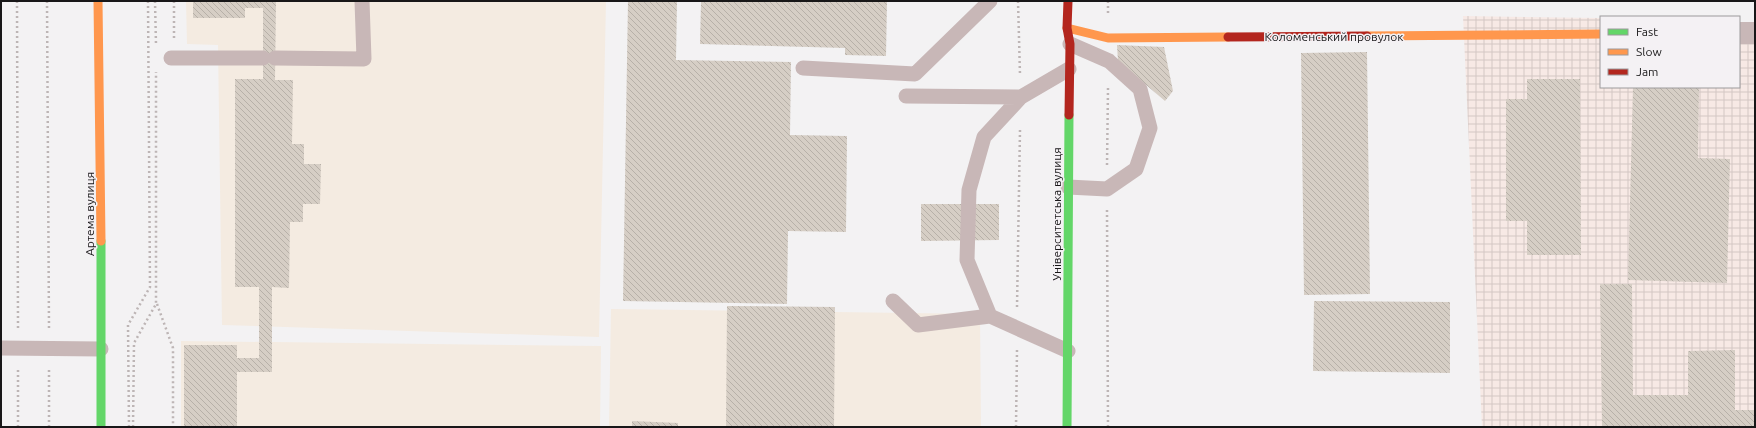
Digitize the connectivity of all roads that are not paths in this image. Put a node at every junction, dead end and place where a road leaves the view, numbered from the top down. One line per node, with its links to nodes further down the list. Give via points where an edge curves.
1 (98, 1): 19 (main road, Артема вулиця, via 102,226)
2 (362, 1): 10 (lane, via 364,58)
3 (990, 1): 11 (lane, via 915,74)
4 (1068, 1): 5 (main road, Університетська вулиця)
5 (1067, 28): 8 (main road, Коломенський провулок, via 1108,38); 9 (main road, Університетська вулиця)
6 (1740, 33): 7 (street)
7 (1755, 33)
8 (1600, 34)
9 (1070, 44): 12 (main road, Університетська вулиця); 15 (lane, via 1108,61 1140,89 1150,128 1136,169 1107,189)
10 (170, 58)
11 (803, 68)
12 (1069, 70): 14 (lane); 15 (main road, Університетська вулиця)
13 (906, 96): 14 (lane)
14 (1020, 97): 17 (lane, via 984,137 969,190 967,260)
15 (1068, 187): 20 (main road, Університетська вулиця)
16 (893, 301): 17 (lane, via 918,325)
17 (990, 316): 20 (lane)
18 (1, 348): 19 (lane)
19 (101, 349): 21 (main road, Артема вулиця)
20 (1068, 351): 22 (main road, Університетська вулиця)
21 (100, 427)
22 (1067, 427)

